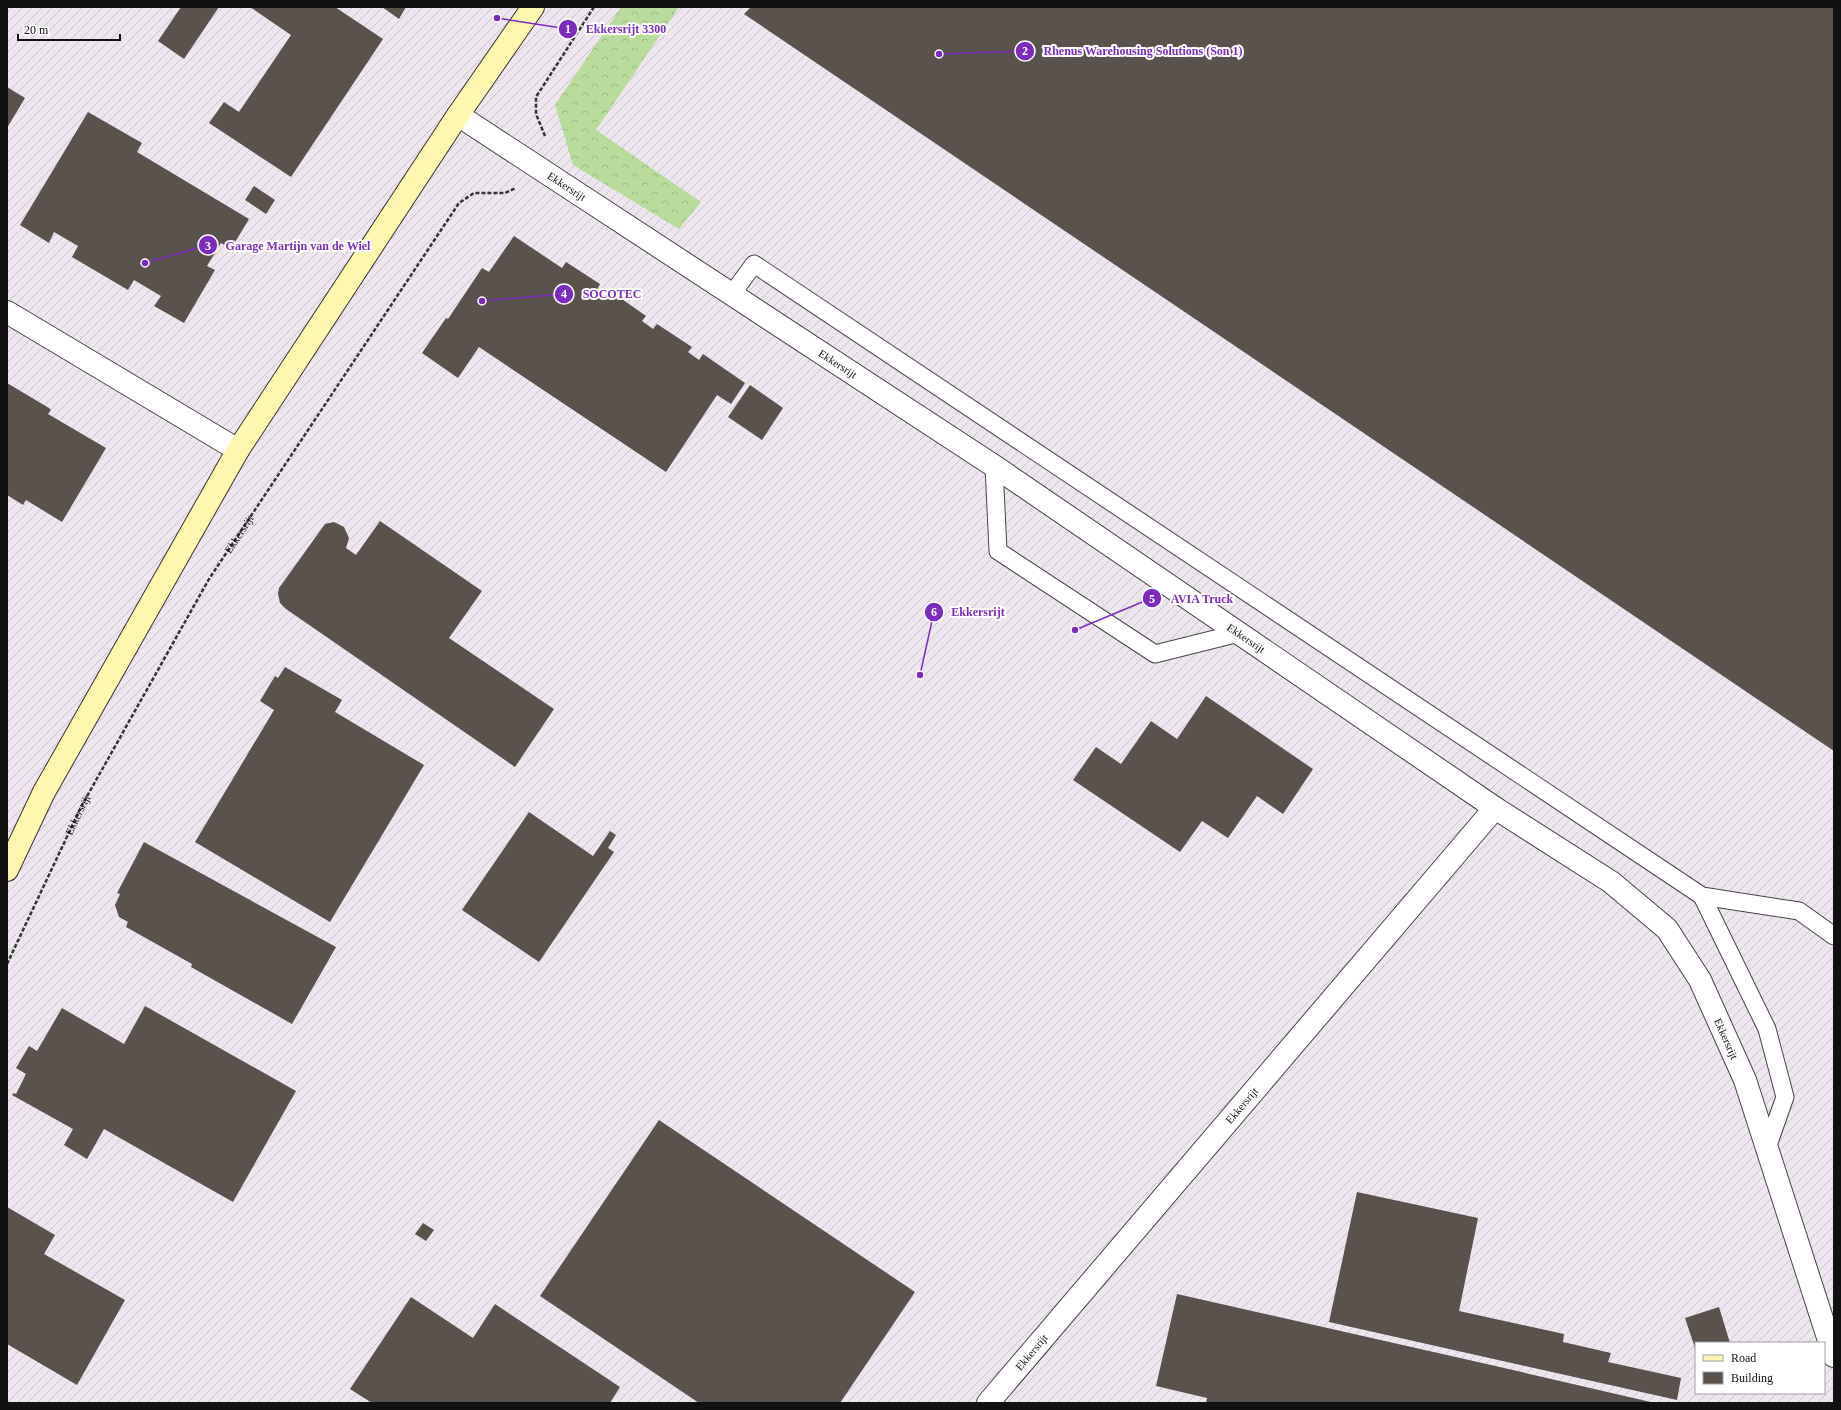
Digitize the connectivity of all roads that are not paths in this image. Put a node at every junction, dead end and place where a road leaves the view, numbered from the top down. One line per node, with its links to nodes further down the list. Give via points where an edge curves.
1 (533, 7): 2 (main road)
2 (458, 114): 3 (street, Ekkersrijt); 5 (main road)
3 (732, 294): 6 (street, Ekkersrijt); 10 (lane, via 754,264)
4 (7, 312): 5 (street)
5 (238, 450): 9 (main road, via 44,792)
6 (994, 466): 7 (street, Ekkersrijt); 7 (lane, via 998,551 1155,654)
7 (1239, 634): 8 (street, Ekkersrijt)
8 (1495, 808): 12 (street, Ekkersrijt, via 1610,882 1667,929 1700,980 1745,1080); 14 (street, Ekkersrijt)
9 (7, 870)
10 (1702, 896): 11 (lane, via 1799,911); 12 (lane, via 1767,1029 1785,1097)
11 (1834, 936)
12 (1767, 1148): 13 (street, Ekkersrijt)
13 (1834, 1356)
14 (988, 1403)

